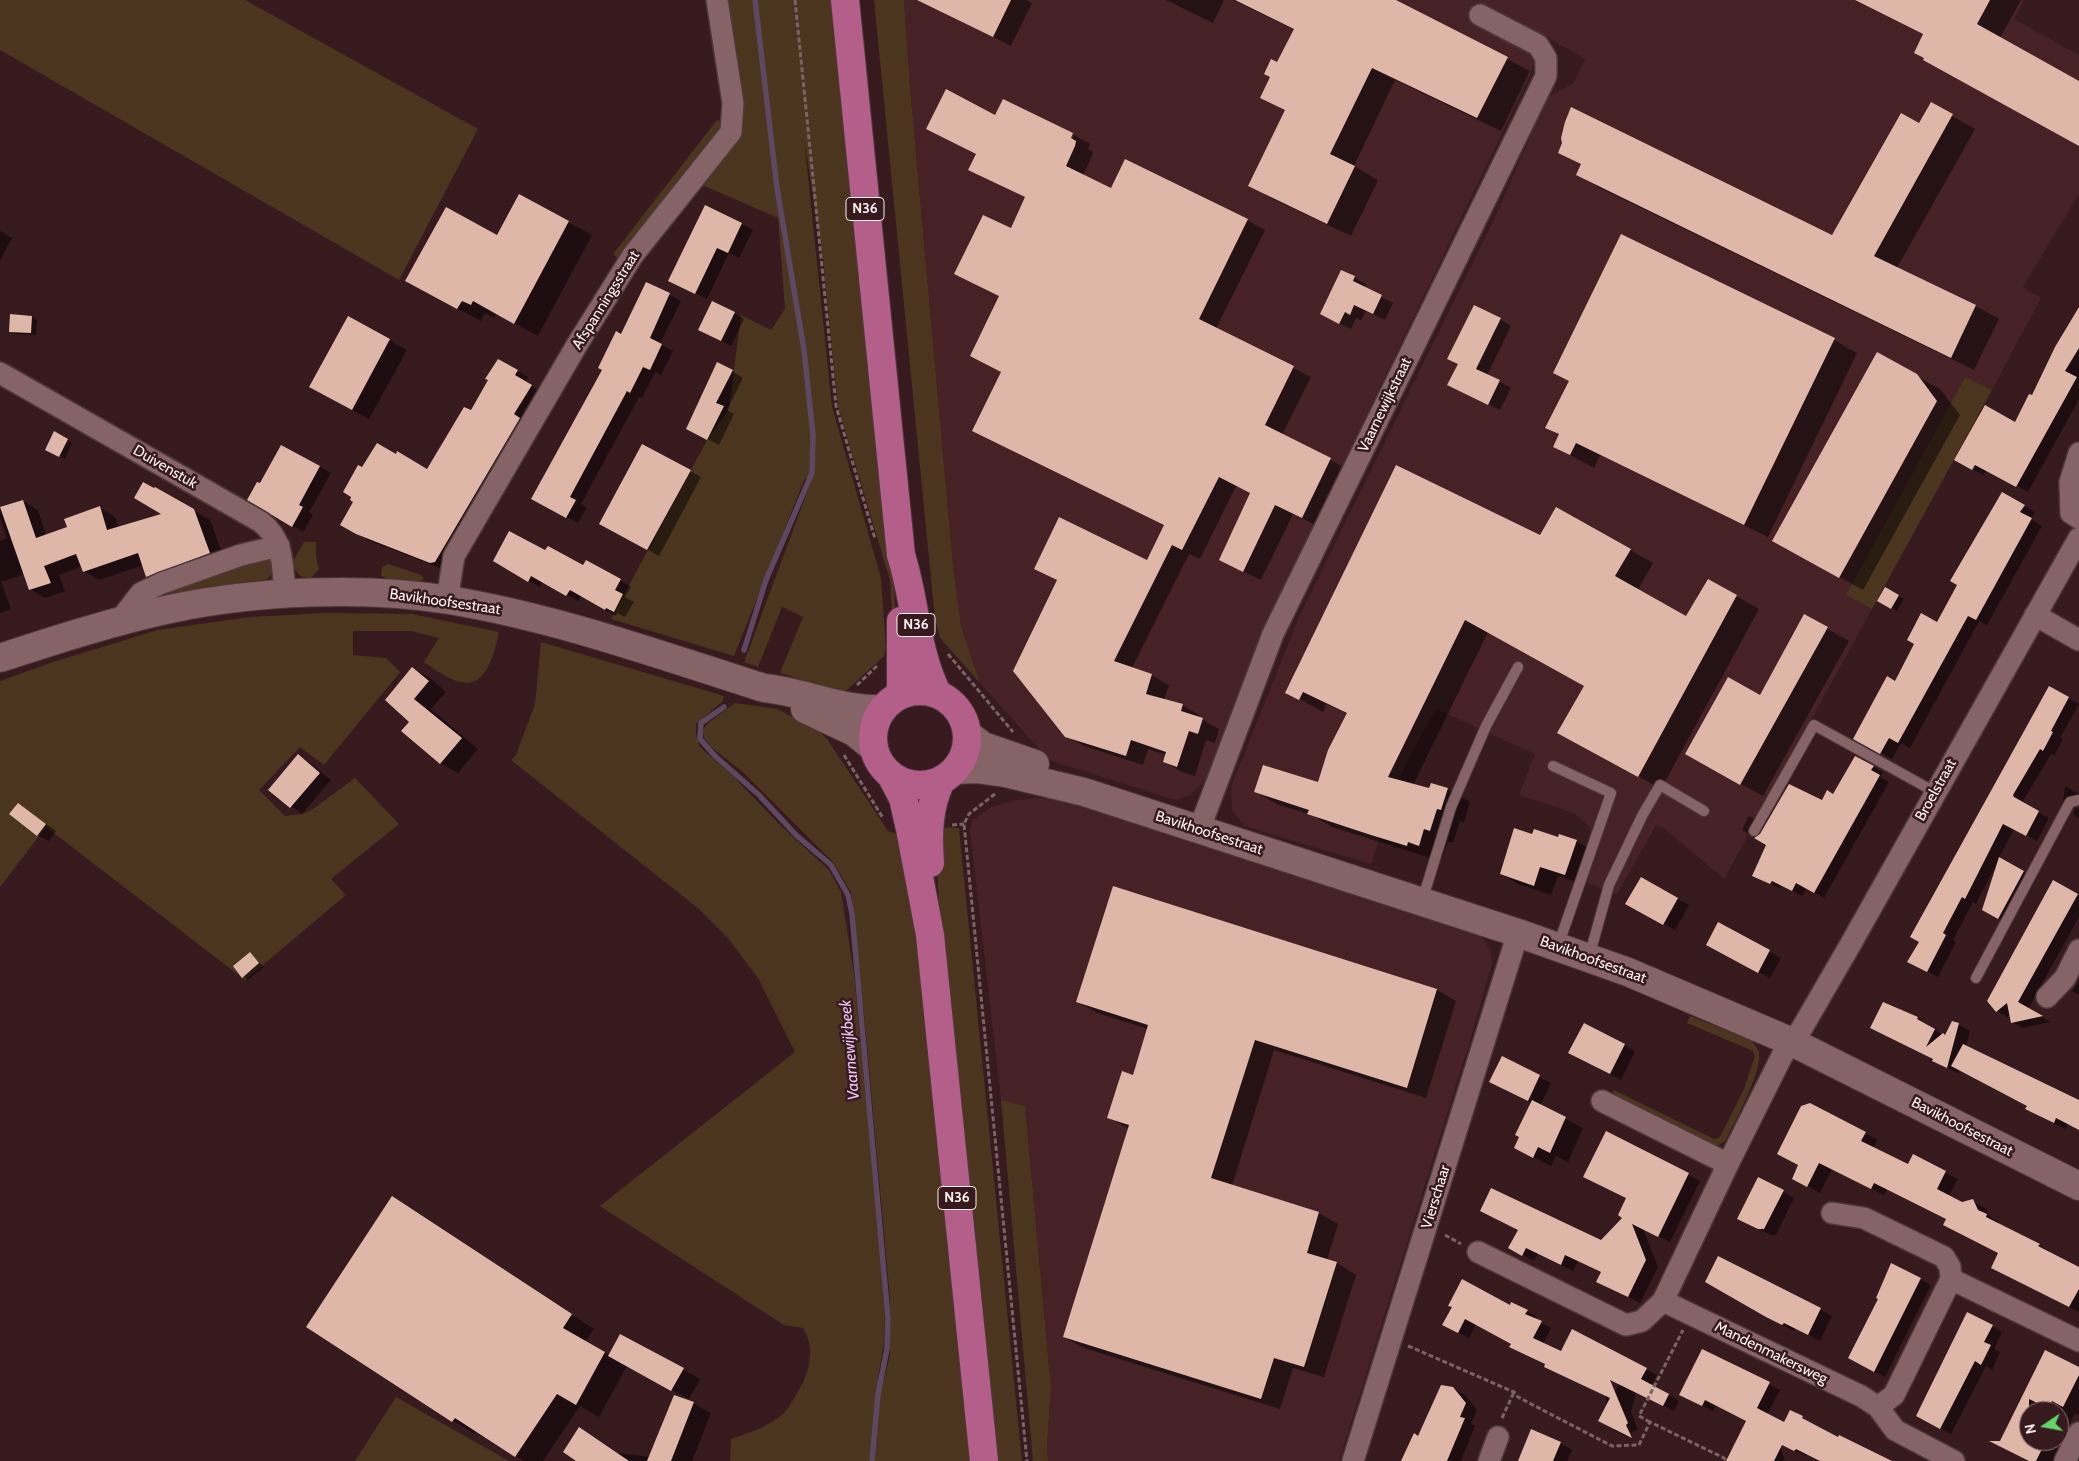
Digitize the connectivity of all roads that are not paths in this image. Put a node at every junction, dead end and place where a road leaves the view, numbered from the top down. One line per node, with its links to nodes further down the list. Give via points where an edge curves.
1 (717, 0): 11 (street, Afspanningsstraat, via 733,103 731,132 633,255 578,343 454,556)
2 (845, 0): 9 (main road, N36)
3 (1480, 15): 29 (street, Vaarnewijkstraat, via 1538,45 1546,58 1546,76 1273,634)
4 (0, 373): 8 (street, Duivenstuk, via 261,522 272,531)
5 (2079, 453): 6 (street, via 2070,482 2071,513)
6 (2079, 518)
7 (2079, 538): 12 (street, Broelstraat)
8 (279, 546): 10 (street, Duivenstuk); 13 (street, via 241,555 141,593)
9 (901, 555): 18 (main road, N36, via 926,672); 19 (main road, N36, via 902,650)
10 (285, 594): 11 (street, Bavikhoofsestraat, via 374,592); 13 (street, Bavikhoofsestraat, via 171,609)
11 (447, 600): 17 (street, Bavikhoofsestraat, via 541,619)
12 (2035, 615): 14 (street); 26 (street, Broelstraat)
13 (117, 624): 15 (street, Bavikhoofsestraat)
14 (2079, 640)
15 (0, 658)
16 (1518, 667): 31 (lane, via 1486,726 1451,807)
17 (764, 688): 19 (street, Bavikhoofsestraat, via 862,710); 21 (street, Bavikhoofsestraat, via 778,698 854,732)
18 (937, 693): 19 (main road, via 924,690 906,692); 20 (main road, N36, via 959,711)
19 (892, 702): 21 (main road, N36, via 876,717)
20 (967, 734): 23 (main road, N36, via 961,763); 25 (street, Bavikhoofsestraat, via 983,746 1046,767)
21 (874, 748): 24 (main road, N36, via 883,769)
22 (1553, 766): 34 (lane, via 1610,793)
23 (948, 775): 24 (main road, via 926,786 905,784); 25 (street, Bavikhoofsestraat, via 976,769); 33 (main road, N36, via 933,797 930,810)
24 (892, 777): 33 (main road, N36, via 903,798)
25 (1084, 792): 29 (street, Bavikhoofsestraat)
26 (1935, 792): 30 (lane, via 1814,725); 39 (street, Broelstraat)
27 (2079, 800): 37 (lane, via 2070,802)
28 (1704, 811): 36 (lane, via 1660,784 1609,885)
29 (1199, 830): 31 (street, Bavikhoofsestraat)
30 (1754, 831)
31 (1422, 902): 32 (street, Bavikhoofsestraat)
32 (1518, 933): 34 (street, Bavikhoofsestraat); 52 (street, Vierschaar)
33 (930, 935): 51 (main road, N36)
34 (1558, 947): 36 (street, Bavikhoofsestraat)
35 (2079, 950): 38 (street, via 2065,978)
36 (1589, 958): 39 (street, Bavikhoofsestraat)
37 (1976, 978)
38 (2047, 997)
39 (1792, 1042): 41 (street); 42 (street, Bavikhoofsestraat)
40 (1602, 1101): 41 (street)
41 (1728, 1164): 46 (street)
42 (2079, 1186)
43 (1832, 1213): 45 (street, via 1864,1218 1944,1257 1950,1267)
44 (1478, 1252): 46 (street, via 1626,1325 1642,1321)
45 (1951, 1279): 47 (street); 48 (street, via 1894,1395)
46 (1663, 1300): 48 (street, Mandenmakersweg, via 1862,1396)
47 (2079, 1341)
48 (1878, 1407): 54 (street, Mandenmakersweg, via 1895,1430)
49 (2079, 1433): 55 (street)
50 (1498, 1437): 53 (street)
51 (984, 1461)
52 (1353, 1461)
53 (1489, 1461)
54 (1954, 1461)
55 (2065, 1461)

